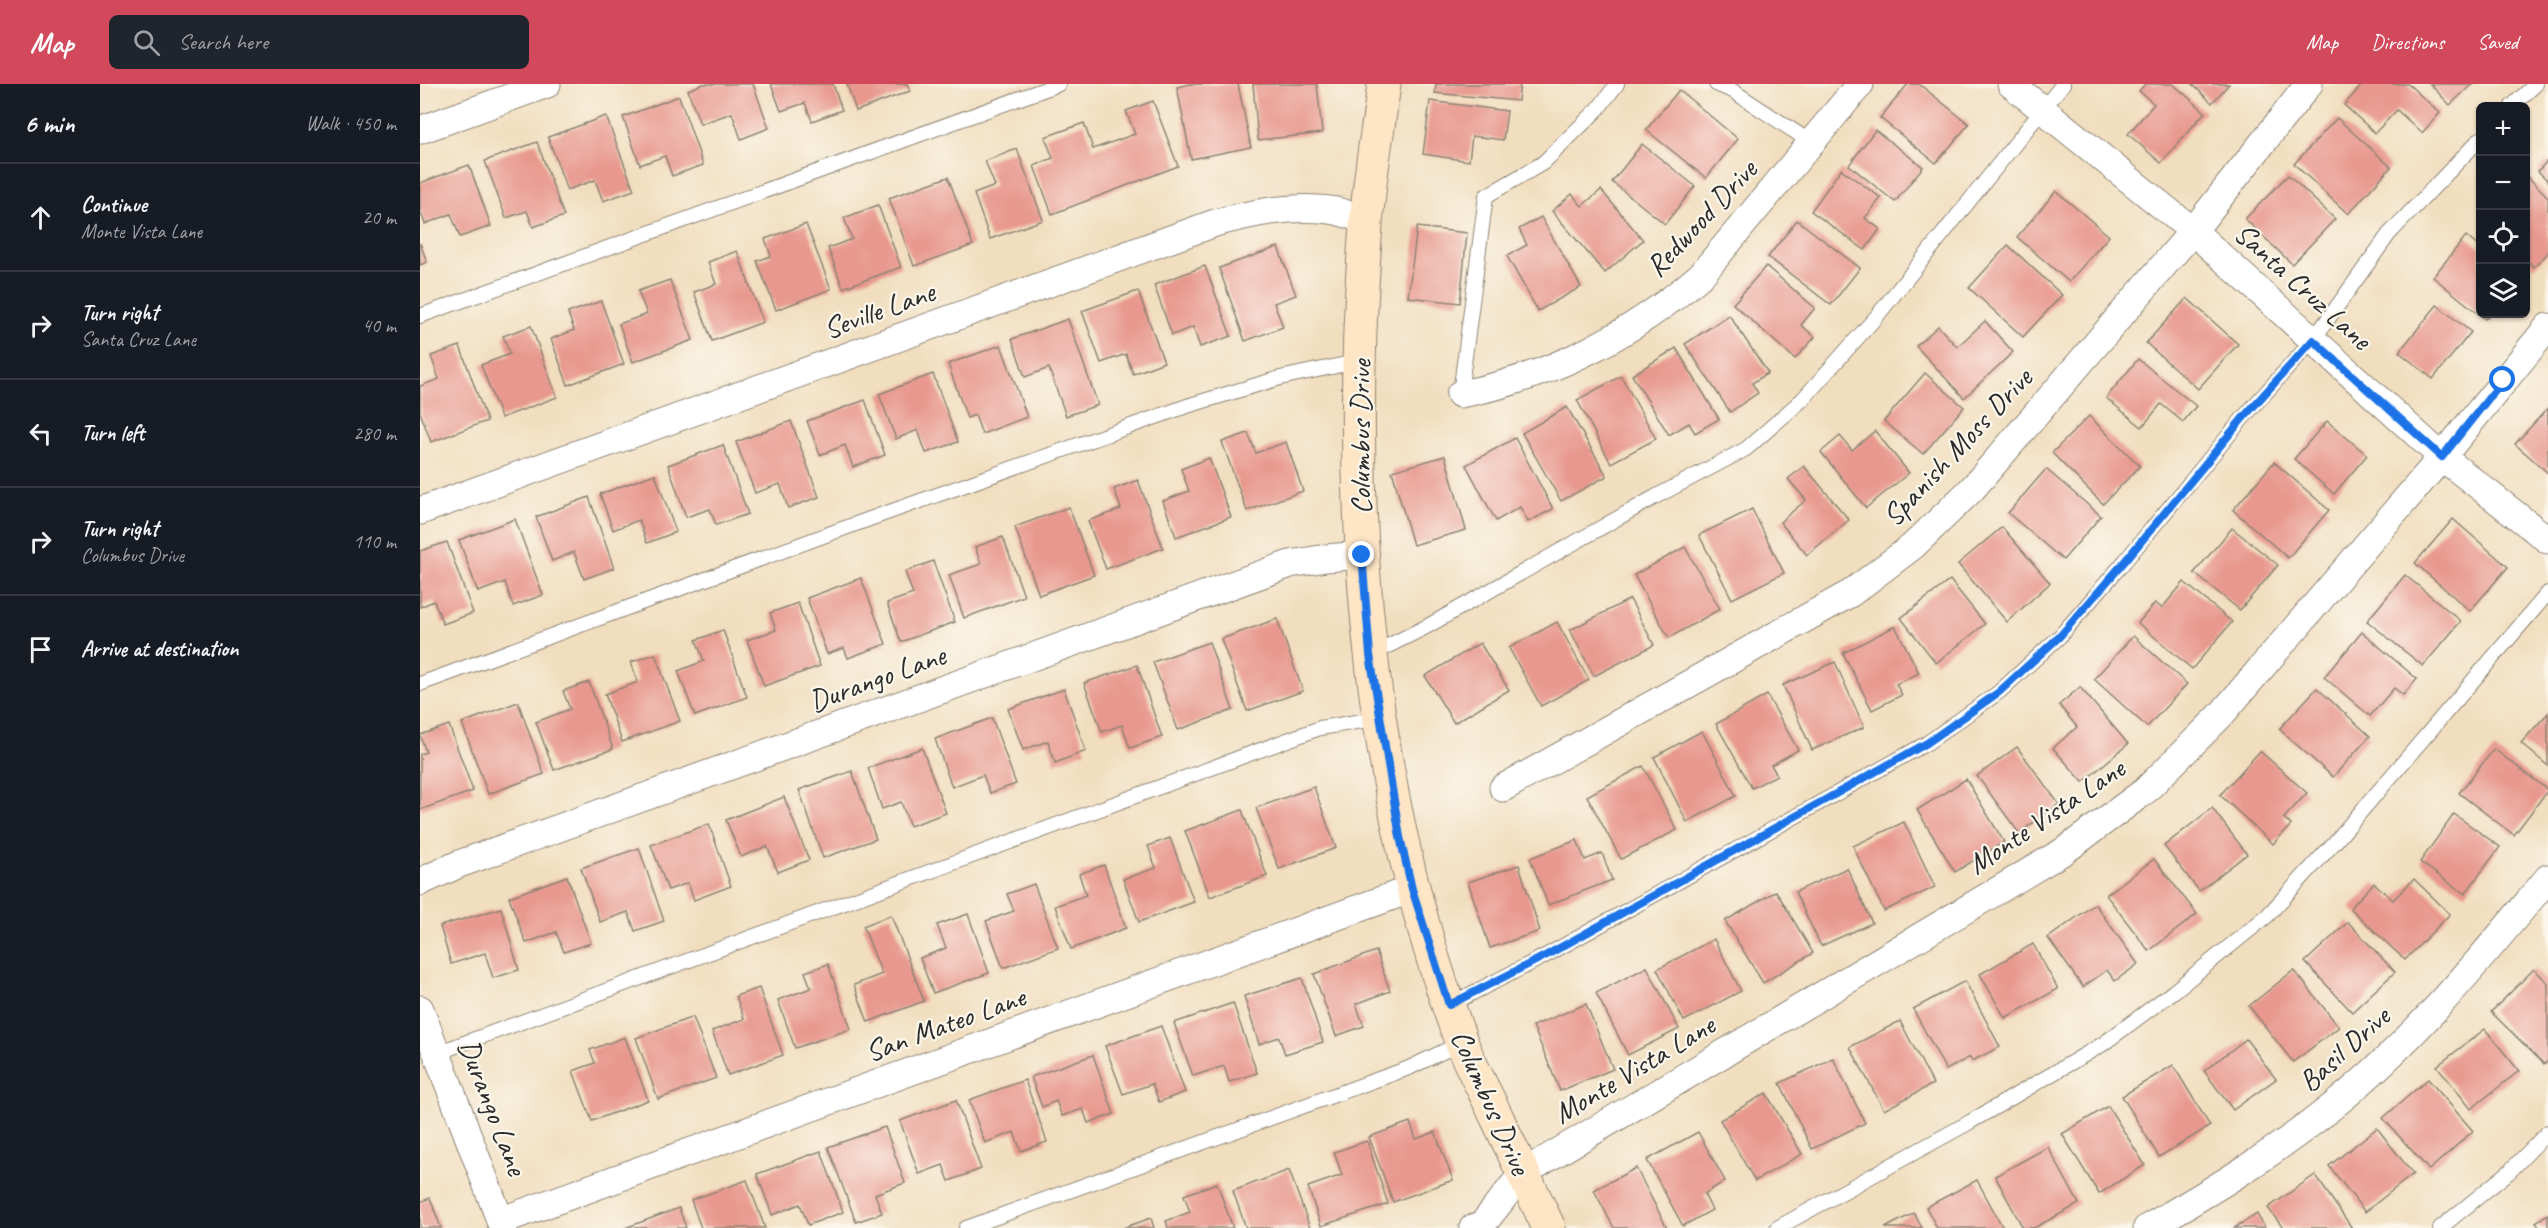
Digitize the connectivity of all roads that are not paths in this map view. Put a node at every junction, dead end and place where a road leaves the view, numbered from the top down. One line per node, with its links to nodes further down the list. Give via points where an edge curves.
1 (547, 84): 13 (street)
2 (1059, 84): 18 (lane)
3 (1384, 84): 16 (street, Columbus Drive)
4 (1617, 84): 22 (lane, via 1598,109 1543,163 1486,196)
5 (1716, 84): 14 (lane)
6 (1860, 84): 14 (street, Redwood Drive)
7 (2011, 84): 12 (street, Santa Cruz Lane)
8 (2063, 84): 12 (lane)
9 (2309, 84): 17 (street, Spanish Moss Drive)
10 (2536, 84): 11 (lane)
11 (2516, 102)
12 (2042, 109): 17 (street, Santa Cruz Lane); 28 (lane, via 1877,316 1803,399 1746,449)
13 (420, 130)
14 (1812, 143): 22 (street, Redwood Drive, via 1701,275 1645,320 1553,367 1498,387)
15 (2476, 144): 20 (lane, via 2389,234)
16 (1366, 221): 21 (street, Columbus Drive); 24 (street, Seville Lane, via 1332,210 1294,208 1256,212 1215,223)
17 (2193, 231): 20 (street, Santa Cruz Lane); 31 (street, Spanish Moss Drive, via 1972,489 1913,546 1851,593)
18 (420, 316)
19 (2548, 327): 23 (street, Monte Vista Lane)
20 (2313, 340): 23 (street, Santa Cruz Lane); 35 (lane, via 2060,636 1999,692 1927,743 1545,956)
21 (1360, 361): 26 (street, Columbus Drive, via 1358,497); 29 (lane, via 1280,378 1187,406)
22 (1460, 394)
23 (2442, 457): 25 (street, Santa Cruz Lane); 40 (street, Monte Vista Lane, via 2220,716 2145,791 2064,851)
24 (420, 511)
25 (2548, 540)
26 (1362, 555): 28 (street, Columbus Drive); 33 (street, Durango Lane, via 1290,564 459,864)
27 (2548, 593): 45 (lane, via 2267,916 2103,1044)
28 (1370, 655): 30 (street, Columbus Drive)
29 (420, 684)
30 (1380, 718): 34 (street, Columbus Drive); 38 (lane, via 1320,728)
31 (1503, 788)
32 (2548, 878): 46 (street, Basil Drive, via 2453,992 2334,1106 2219,1187)
33 (420, 882)
34 (1412, 889): 35 (street, Columbus Drive); 41 (street, San Mateo Lane)
35 (1449, 1005): 37 (street, Columbus Drive)
36 (420, 1009): 38 (street, Durango Lane)
37 (1461, 1042): 40 (street, Columbus Drive); 42 (lane, via 1409,1068)
38 (437, 1053): 41 (street, Durango Lane)
39 (2548, 1132): 47 (lane, via 2509,1172)
40 (1523, 1173): 43 (street, Monte Vista Lane, via 1482,1225); 44 (street, Columbus Drive)
41 (501, 1224)
42 (966, 1228)
43 (1473, 1228)
44 (1549, 1228)
45 (1777, 1228)
46 (2147, 1228)
47 (2440, 1228)

